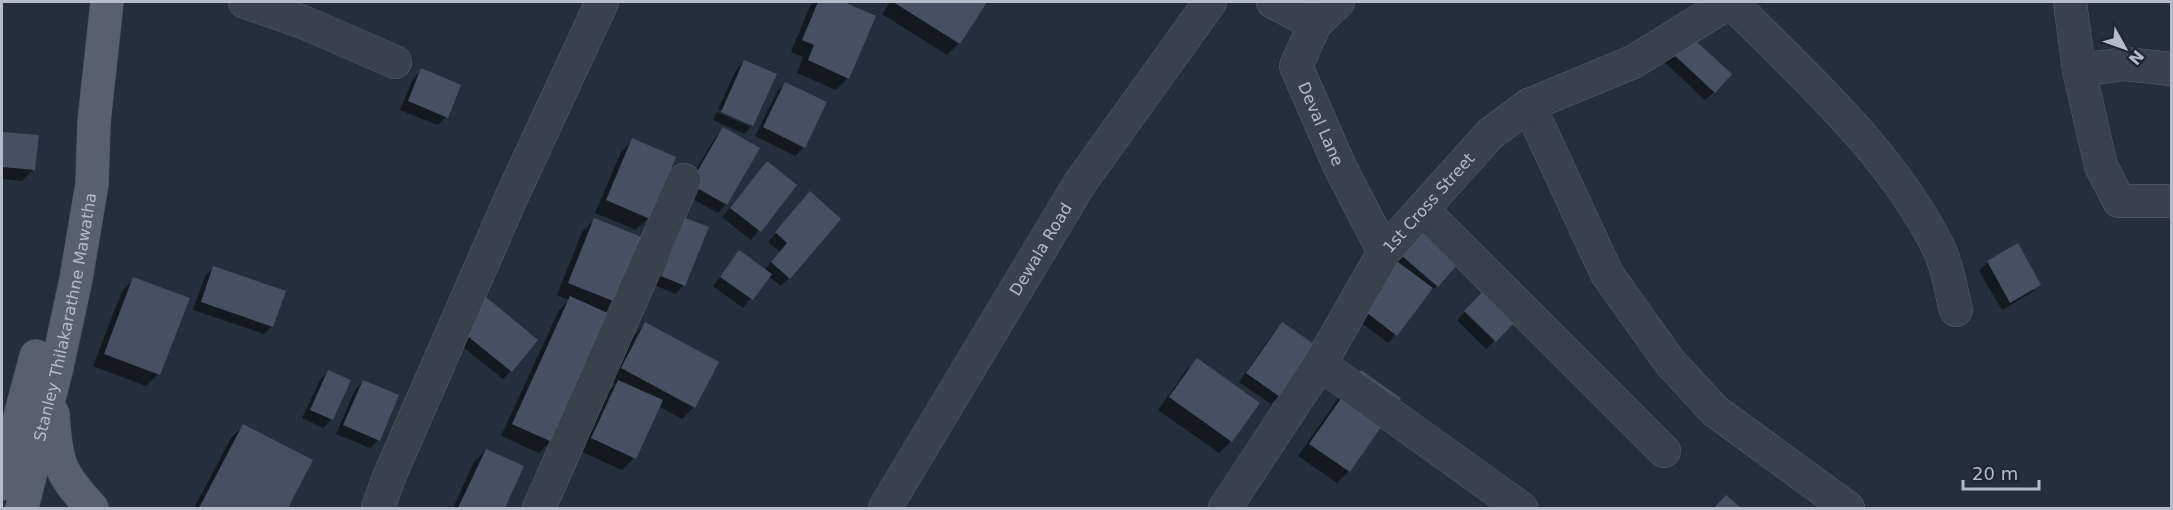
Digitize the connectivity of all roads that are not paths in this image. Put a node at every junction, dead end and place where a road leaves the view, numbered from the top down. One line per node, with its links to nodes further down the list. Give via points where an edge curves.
1 (107, 2): 14 (main road, Stanley Thilakarathne Mawatha)
2 (245, 2): 10 (street)
3 (602, 2): 25 (street, via 511,198)
4 (1210, 2): 27 (street, Dewala Road, via 1080,183)
5 (1273, 2): 9 (street)
6 (1338, 2): 9 (street, Deval Lane)
7 (1730, 2): 13 (street, 1st Cross Street, via 1633,62); 19 (street, via 1873,147 1940,251)
8 (2070, 2): 12 (street)
9 (1315, 24): 18 (street, Deval Lane, via 1296,66 1340,167)
10 (395, 62)
11 (2172, 69): 12 (street, via 2125,64)
12 (2079, 70): 16 (street, via 2101,166 2119,201)
13 (1529, 105): 17 (street, 1st Cross Street, via 1490,134); 30 (street, via 1607,274 1669,361 1715,411)
14 (94, 122): 21 (main road, Stanley Thilakarathne Mawatha, via 92,184); 23 (main road, Stanley Thilakarathne Mawatha, via 72,177 32,376)
15 (684, 180): 26 (street)
16 (2172, 201)
17 (1423, 210): 18 (street, 1st Cross Street); 22 (street)
18 (1384, 252): 20 (street, 1st Cross Street)
19 (1956, 310)
20 (1320, 364): 28 (street, 1st Cross Street); 29 (street)
21 (52, 388): 23 (main road, Stanley Thilakarathne Mawatha); 24 (main road, via 55,448 63,471)
22 (1664, 451)
23 (15, 502)
24 (92, 508)
25 (378, 508)
26 (539, 508)
27 (885, 508)
28 (1225, 508)
29 (1521, 508)
30 (1848, 508)

